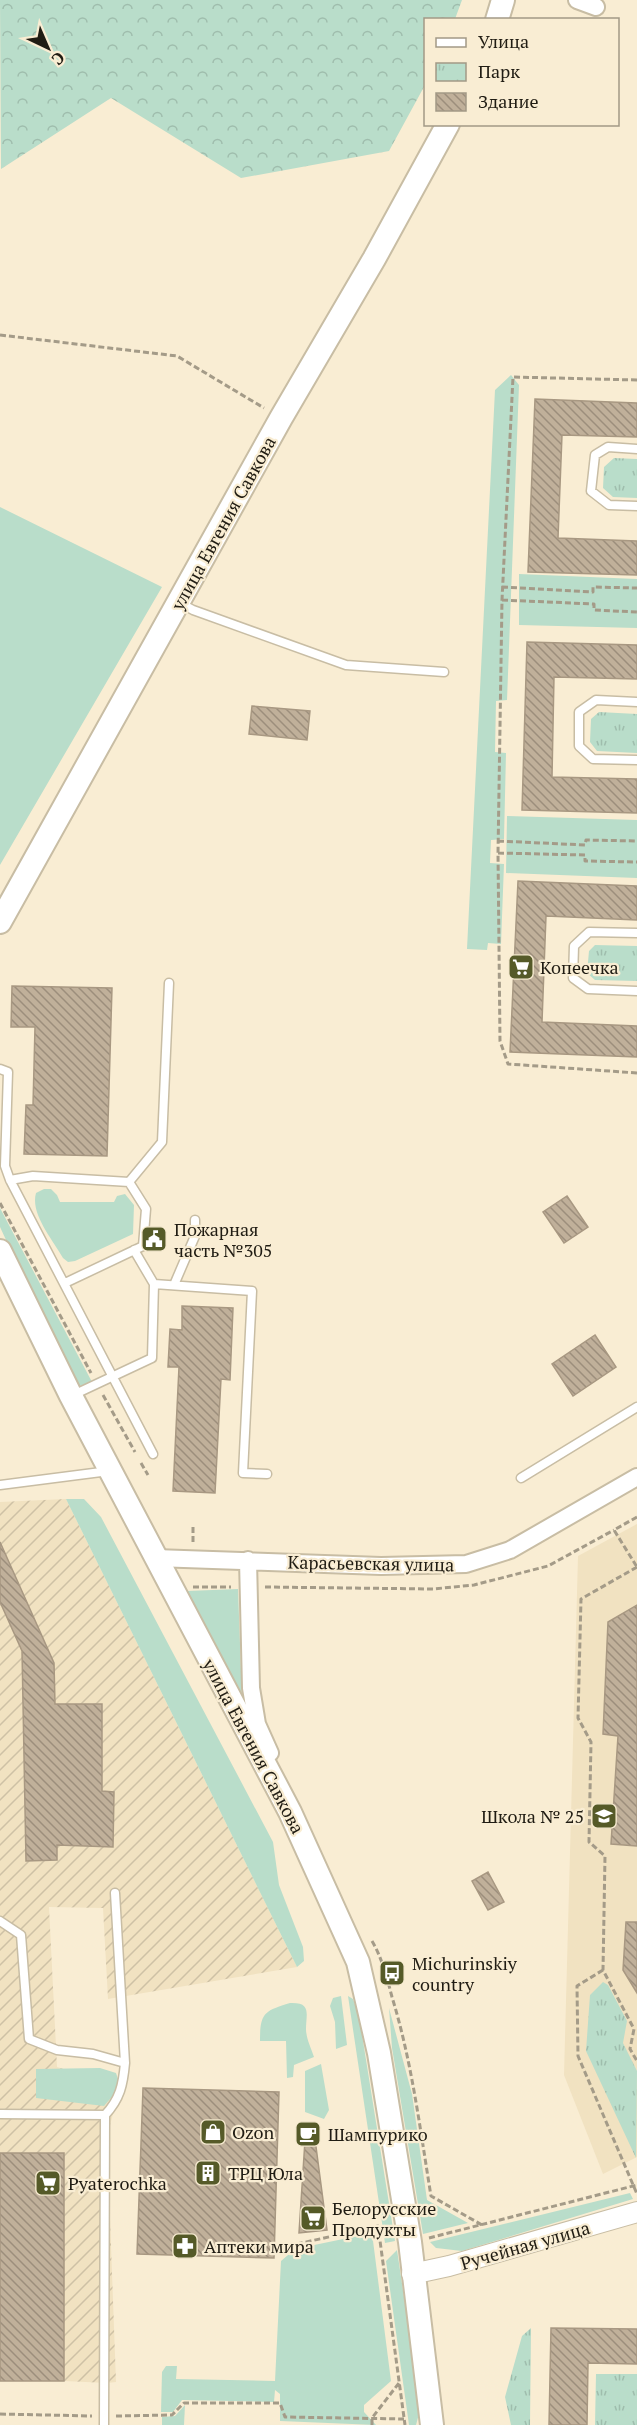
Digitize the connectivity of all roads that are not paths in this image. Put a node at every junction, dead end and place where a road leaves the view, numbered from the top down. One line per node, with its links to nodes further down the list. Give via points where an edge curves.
1 (502, 0): 4 (main road)
2 (577, 0): 3 (street)
3 (596, 7)
4 (498, 18)
5 (447, 126): 8 (main road, улица Евгения Савкова)
6 (637, 448): 7 (lane, via 608,447 595,455 591,491 609,505)
7 (637, 506)
8 (178, 602): 9 (lane, via 346,665); 12 (main road, улица Евгения Савкова)
9 (444, 672)
10 (637, 702): 11 (lane, via 596,700 579,712 579,746 593,759)
11 (637, 760)
12 (0, 922)
13 (637, 933): 15 (lane, via 589,932 574,946 573,978 588,989)
14 (169, 983): 18 (lane, via 162,1142)
15 (637, 991)
16 (0, 1068): 17 (lane, via 8,1072 5,1166)
17 (10, 1180): 18 (lane, via 33,1176); 22 (lane)
18 (129, 1182): 20 (lane, via 146,1209 143,1246)
19 (195, 1220): 24 (lane, via 195,1236)
20 (134, 1250): 22 (lane); 23 (lane)
21 (0, 1251): 26 (main road, улица Евгения Савкова)
22 (65, 1283): 25 (lane)
23 (154, 1284): 24 (lane); 25 (lane, via 152,1358)
24 (174, 1285): 30 (lane, via 252,1291 243,1473)
25 (114, 1376): 26 (lane); 28 (lane)
26 (71, 1396): 29 (main road, улица Евгения Савкова)
27 (637, 1407): 32 (lane)
28 (153, 1454)
29 (110, 1471): 33 (lane); 34 (main road, улица Евгения Савкова)
30 (267, 1474)
31 (637, 1477): 35 (street, Карасьевская улица, via 510,1550 466,1564 381,1566)
32 (520, 1478)
33 (0, 1485)
34 (155, 1558): 35 (street, Карасьевская улица); 36 (main road, улица Евгения Савкова)
35 (248, 1560): 36 (street, via 250,1688 257,1724 290,1796)
36 (290, 1812): 43 (main road, улица Евгения Савкова, via 349,1940 362,1978 380,2053)
37 (115, 1893): 39 (lane)
38 (0, 1921): 39 (lane, via 21,1935 28,2039 57,2050)
39 (125, 2063): 41 (lane, via 123,2087)
40 (0, 2115): 41 (lane)
41 (105, 2115): 44 (lane)
42 (637, 2212): 43 (street, Ручейная улица)
43 (412, 2274): 45 (main road, улица Евгения Савкова)
44 (104, 2421)
45 (432, 2425)

